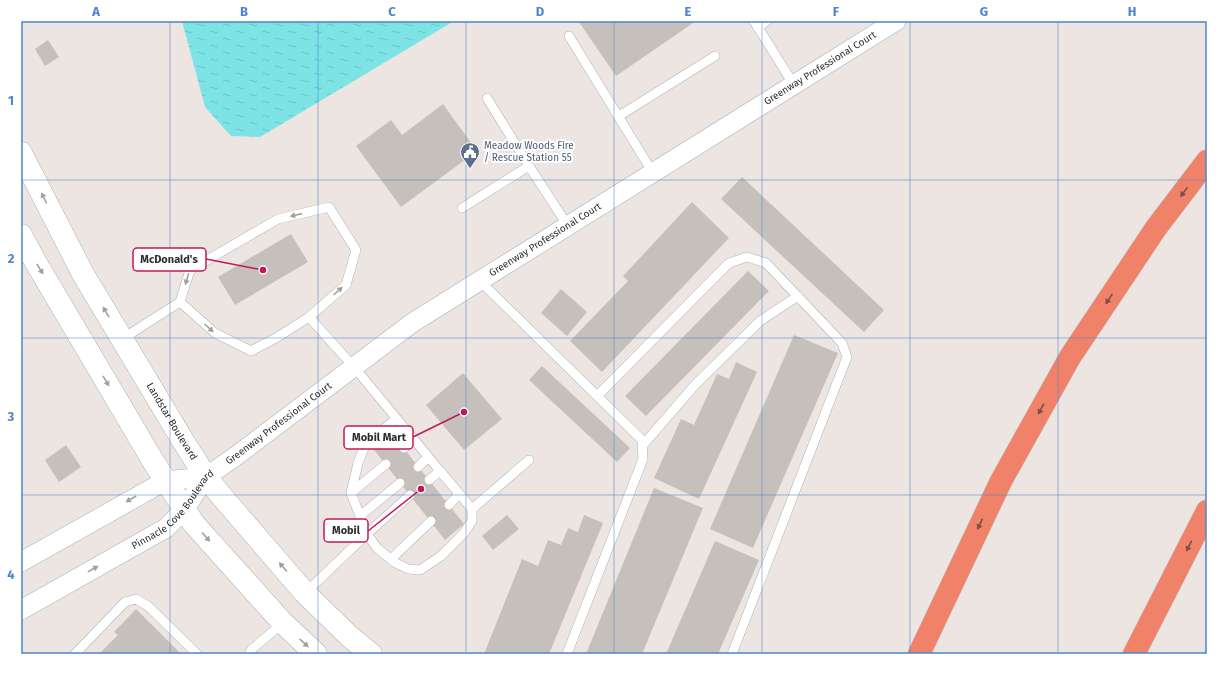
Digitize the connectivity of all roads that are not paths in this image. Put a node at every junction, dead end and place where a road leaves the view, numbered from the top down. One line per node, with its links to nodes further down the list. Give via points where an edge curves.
1 (767, 21): 3 (lane)
2 (896, 21): 6 (street, Greenway Professional Court)
3 (756, 24): 6 (lane)
4 (569, 36): 8 (lane)
5 (714, 56): 8 (lane)
6 (794, 85): 12 (street, Greenway Professional Court)
7 (487, 98): 11 (lane)
8 (619, 116): 12 (lane)
9 (21, 153): 20 (street, Landstar Boulevard, one-way to 9, via 83,274)
10 (1207, 161): 58 (highway, one-way to 58, via 1156,228 1070,357 1000,481)
11 (529, 166): 13 (lane); 14 (lane)
12 (653, 173): 14 (street, Greenway Professional Court)
13 (462, 208)
14 (568, 226): 16 (street, Greenway Professional Court)
15 (21, 235): 34 (street, one-way to 34)
16 (480, 281): 21 (street, Greenway Professional Court, via 412,323); 22 (lane)
17 (798, 296): 22 (lane, via 766,263 747,257 729,262); 25 (lane, via 760,321 694,386); 57 (lane, via 842,343 847,357)
18 (180, 302): 19 (lane, one-way to 19, via 215,333 251,351); 19 (lane, one-way to 18, via 346,285 356,250 329,208 278,219 190,270); 20 (lane)
19 (309, 318): 21 (lane)
20 (122, 339): 32 (street, Landstar Boulevard)
21 (354, 367): 23 (lane); 32 (street, Greenway Professional Court)
22 (597, 396): 25 (lane, via 642,440)
23 (396, 419): 24 (lane); 36 (lane, via 366,443 358,463)
24 (413, 439): 26 (lane); 27 (lane)
25 (643, 445): 56 (lane, via 643,459)
26 (404, 448)
27 (428, 457): 30 (lane); 31 (lane)
28 (529, 460): 40 (lane)
29 (386, 464): 36 (lane)
30 (418, 467)
31 (440, 471): 33 (lane); 37 (lane)
32 (206, 477): 34 (street, Pinnacle Cove Boulevard); 41 (street, Pinnacle Cove Boulevard); 48 (street, Landstar Boulevard, one-way to 32)
33 (429, 480)
34 (166, 481): 41 (street); 47 (street, Pinnacle Cove Boulevard, one-way to 47)
35 (400, 483): 43 (lane)
36 (352, 494): 43 (lane)
37 (459, 494): 39 (lane); 40 (lane)
38 (410, 495): 45 (lane)
39 (449, 505)
40 (472, 508): 46 (lane, via 472,521 464,533 441,556 420,570 408,569)
41 (184, 510): 49 (street, Pinnacle Cove Boulevard, one-way to 41, via 166,528); 50 (street, one-way to 50)
42 (1207, 511): 59 (highway, one-way to 59)
43 (360, 516): 45 (lane)
44 (430, 522): 46 (lane)
45 (367, 534): 46 (lane, via 377,548); 48 (lane)
46 (391, 560)
47 (21, 562)
48 (305, 593): 55 (street, Landstar Boulevard)
49 (22, 607)
50 (283, 623): 53 (lane); 54 (street, one-way to 54)
51 (75, 654): 52 (lane, via 125,602 136,599 148,606)
52 (197, 654)
53 (249, 654)
54 (316, 654)
55 (371, 654)
56 (567, 654)
57 (732, 654)
58 (919, 654)
59 (1134, 654)

